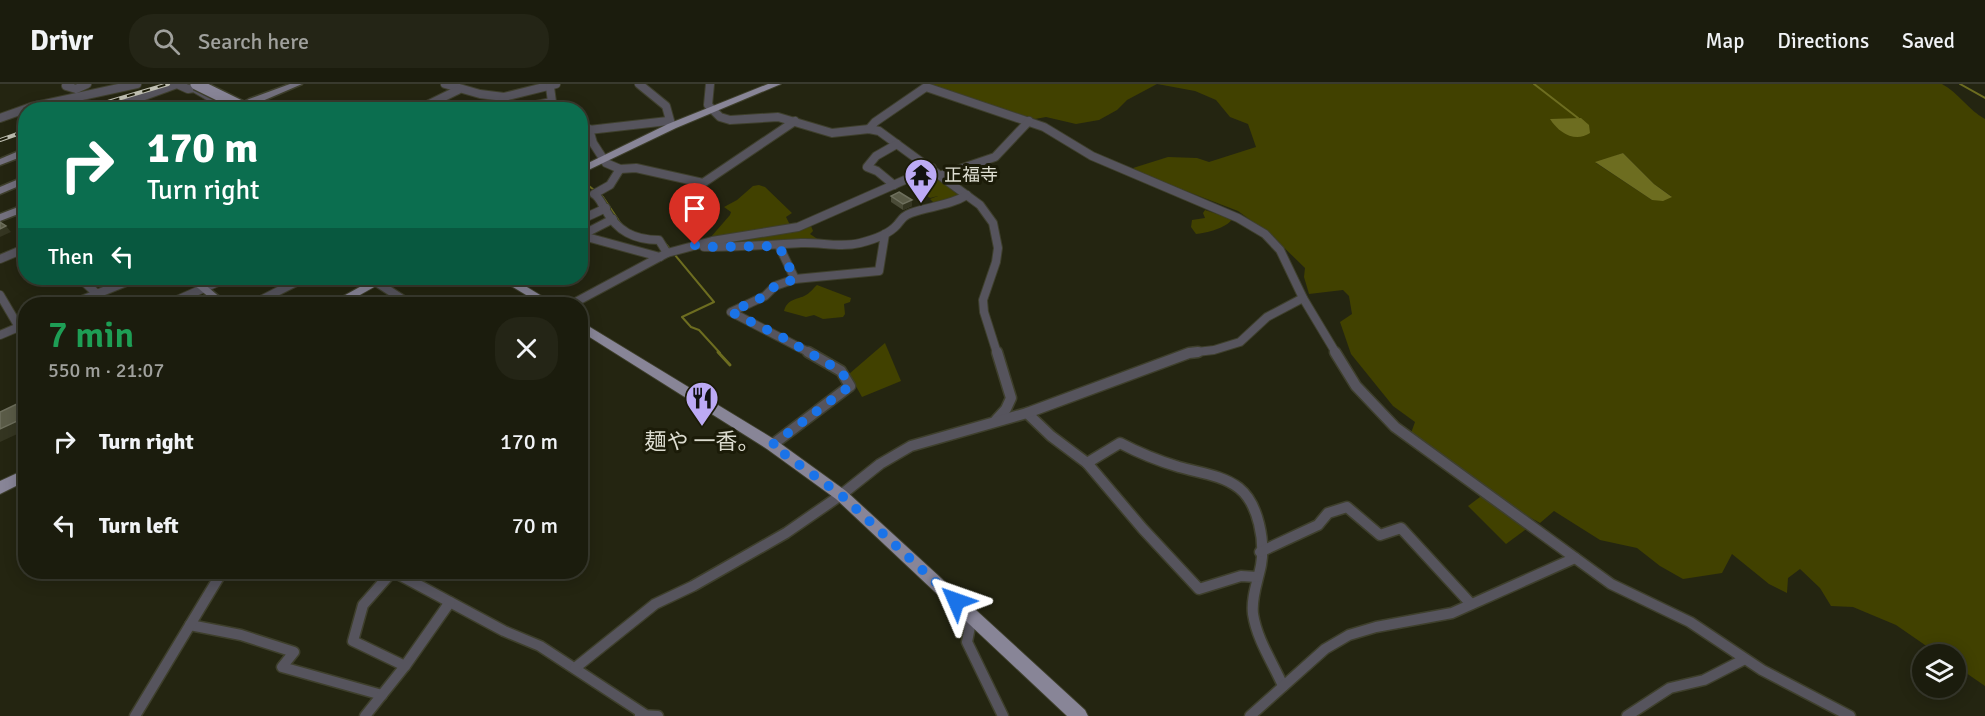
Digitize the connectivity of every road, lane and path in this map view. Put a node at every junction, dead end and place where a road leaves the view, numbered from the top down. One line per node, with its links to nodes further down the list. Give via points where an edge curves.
1 (70, 84): 2 (street, via 66,86 76,89)
2 (87, 84)
3 (137, 84): 16 (street)
4 (205, 84): 12 (street); 20 (street)
5 (271, 84): 13 (street)
6 (298, 84): 13 (street)
7 (445, 84): 14 (street)
8 (639, 84): 30 (street, via 666,106)
9 (710, 84): 25 (street)
10 (776, 84): 25 (main road)
11 (553, 85): 15 (street); 24 (street)
12 (195, 86): 17 (street, via 188,89 177,84); 18 (street); 19 (main road, bridge)
13 (280, 89): 21 (street)
14 (458, 90): 15 (street); 22 (street)
15 (504, 97): 23 (street)
16 (54, 102)
17 (128, 102)
18 (220, 102)
19 (243, 102)
20 (245, 102)
21 (253, 102)
22 (433, 102)
23 (502, 102)
24 (552, 102)
25 (711, 110): 28 (street, via 730,120 769,117); 30 (main road)
26 (18, 111): 27 (street)
27 (1, 117)
28 (795, 121): 31 (street, via 832,133); 40 (street, via 703,183 636,168)
29 (1029, 121): 31 (street, via 926,87); 41 (street, via 995,157); 81 (street, via 1092,156 1238,218 1265,234 1280,250)
30 (670, 123): 32 (street); 36 (main road)
31 (869, 129): 34 (street)
32 (588, 130)
33 (588, 135): 36 (street)
34 (897, 144): 39 (street); 43 (street, via 876,156 867,167)
35 (18, 154): 37 (street)
36 (603, 159): 38 (main road); 40 (street)
37 (0, 162)
38 (588, 167)
39 (932, 168): 41 (street); 43 (street)
40 (620, 169): 46 (street, via 610,185 597,192)
41 (942, 175): 45 (street)
42 (18, 183): 44 (street)
43 (894, 186): 56 (street, via 798,227)
44 (0, 191)
45 (967, 195): 54 (street, via 954,203 911,213); 87 (street, via 987,214 997,235 996,262 984,312 1011,398)
46 (606, 208): 48 (street); 50 (street)
47 (18, 210): 49 (street)
48 (588, 217)
49 (0, 218)
50 (613, 219): 52 (street); 59 (street, via 620,231 644,241 658,240)
51 (588, 227): 52 (street)
52 (592, 230): 53 (street)
53 (588, 232)
54 (885, 234): 57 (street, via 835,246); 61 (street, via 879,271)
55 (588, 238): 59 (street)
56 (695, 245): 57 (street); 59 (street)
57 (779, 246): 61 (street)
58 (18, 251): 60 (street)
59 (664, 255): 80 (street)
60 (0, 259)
61 (795, 279): 88 (street, via 731,312 841,371 850,386)
62 (87, 285): 71 (street)
63 (119, 285): 71 (street)
64 (199, 285): 70 (street)
65 (212, 285): 70 (street)
66 (290, 285): 76 (street)
67 (371, 285): 77 (main road)
68 (385, 285): 78 (street)
69 (516, 285): 79 (main road)
70 (203, 289): 74 (street); 75 (street)
71 (97, 294): 73 (street)
72 (0, 295): 82 (street)
73 (90, 297)
74 (184, 297)
75 (214, 297)
76 (267, 297)
77 (348, 297)
78 (398, 297)
79 (537, 297)
80 (585, 297)
81 (1303, 298): 86 (street, via 1267,317 1240,342 1189,353); 94 (street, via 1356,386 1395,427)
82 (18, 320)
83 (18, 328): 85 (street)
84 (588, 329): 88 (main road)
85 (0, 335)
86 (1027, 413): 87 (street); 89 (street)
87 (994, 422): 92 (street, via 911,446 880,464)
88 (772, 445): 92 (main road)
89 (1087, 463): 93 (street, via 1120,443 1149,458 1225,479 1242,490 1253,504); 95 (street, via 1199,589 1240,576)
90 (18, 478): 91 (main road)
91 (0, 488)
92 (841, 495): 101 (main road); 105 (street, via 747,556 655,604)
93 (1260, 552): 95 (street); 100 (street, via 1318,525 1328,513 1347,507 1380,535 1401,528)
94 (1575, 558): 100 (street); 103 (street, via 1617,588 1690,622)
95 (1257, 577): 106 (street, via 1253,615)
96 (218, 579): 102 (street)
97 (387, 579): 104 (street, via 363,605 353,641)
98 (406, 579): 99 (street)
99 (450, 602): 104 (street); 105 (street, via 540,646)
100 (1471, 604): 106 (street, via 1452,613 1349,635 1325,649)
101 (972, 616): 113 (street, via 968,642); 114 (main road)
102 (190, 625): 107 (street, via 241,635 294,652 282,667); 110 (street)
103 (1745, 659): 109 (street); 116 (street, via 1704,680 1670,688)
104 (405, 666): 107 (street)
105 (575, 668): 108 (street)
106 (1283, 686): 115 (street)
107 (382, 695): 111 (street)
108 (639, 715): 112 (street)
109 (1846, 715)
110 (135, 716)
111 (365, 716)
112 (658, 716)
113 (1003, 716)
114 (1078, 716)
115 (1250, 716)
116 (1627, 716)

